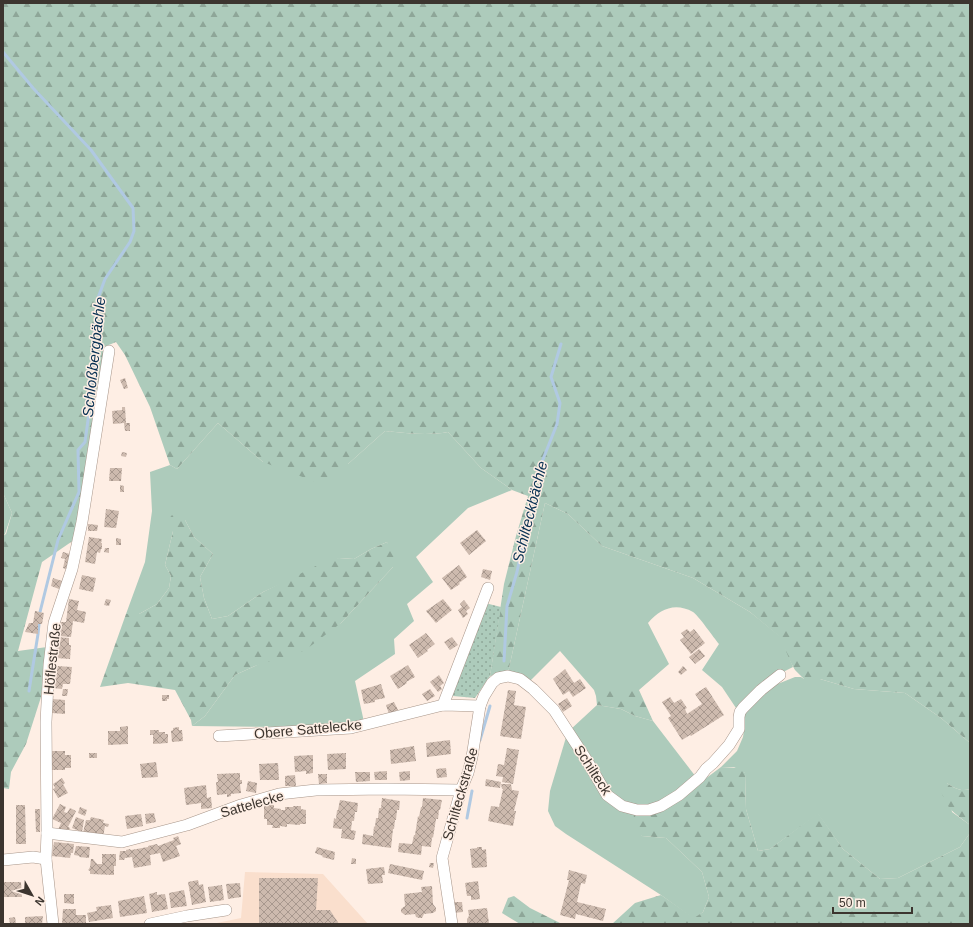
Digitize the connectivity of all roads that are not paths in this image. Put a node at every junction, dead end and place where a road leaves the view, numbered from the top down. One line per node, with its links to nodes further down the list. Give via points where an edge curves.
1 (109, 351): 8 (street, Höflestraße, via 82,522 72,569 54,623 51,644 46,722)
2 (488, 588): 4 (street)
3 (780, 676): 5 (street, Schilteck, via 743,708 740,712 739,729 713,764 679,795 661,806 648,810 622,806 607,795 554,710 520,679 508,676 498,678 492,683)
4 (443, 704): 5 (street); 6 (street, Obere Sattelecke, via 351,728)
5 (480, 706): 7 (street, Schilteckstraße, via 472,757)
6 (219, 736)
7 (461, 790): 8 (street, Sattelecke, via 316,790 279,794 241,805 187,826 122,842); 14 (street, Schilteckstraße, via 442,858)
8 (47, 833): 9 (street, Höflestraße)
9 (46, 859): 10 (street, via 33,857); 12 (street, Höflestraße)
10 (3, 860)
11 (226, 910): 13 (street)
12 (53, 924)
13 (150, 924)
14 (452, 924)

